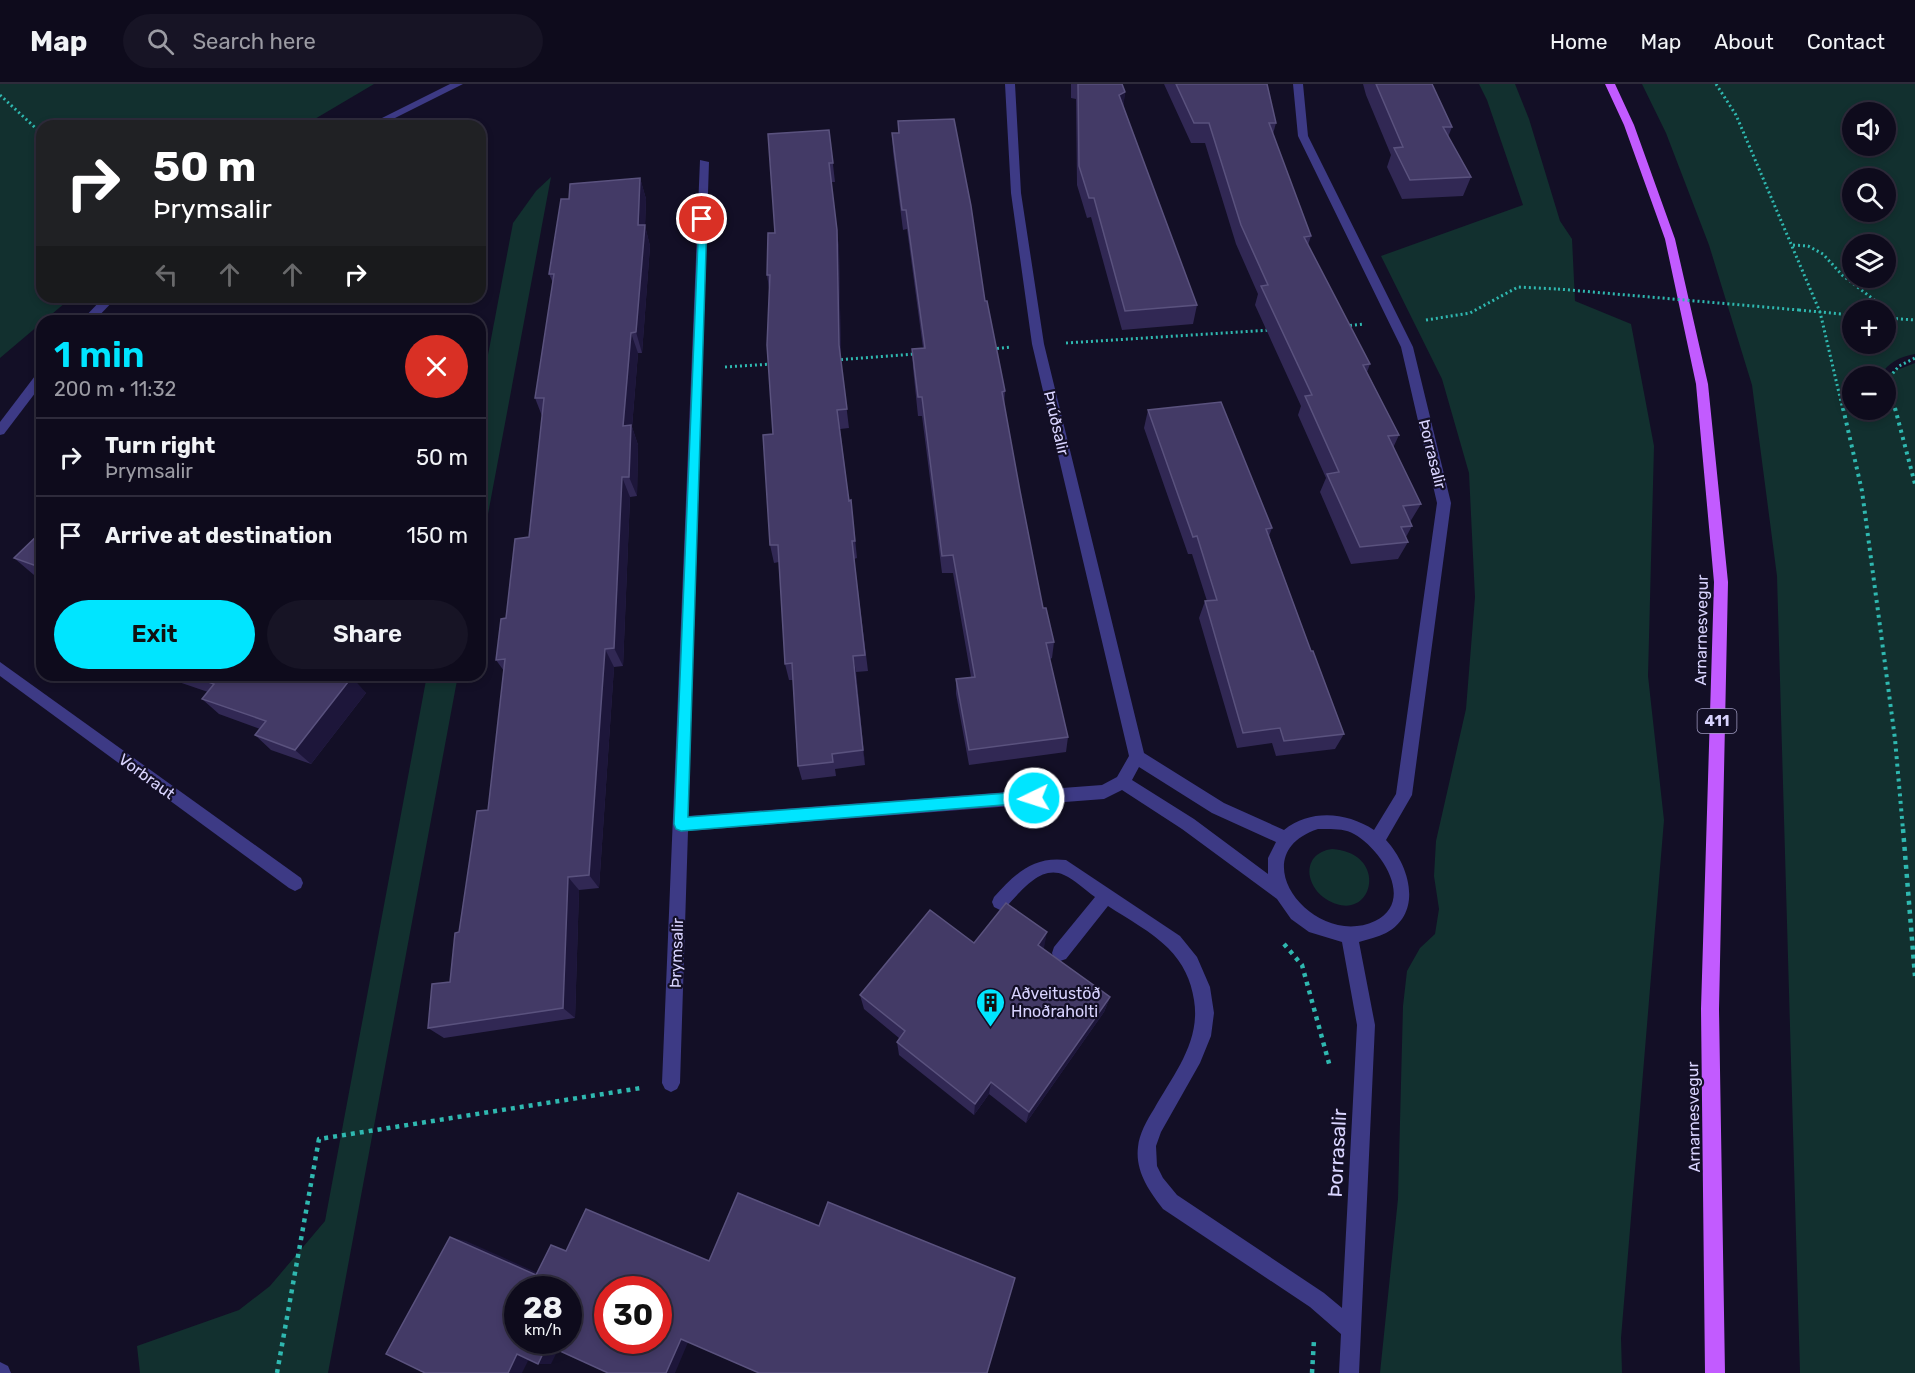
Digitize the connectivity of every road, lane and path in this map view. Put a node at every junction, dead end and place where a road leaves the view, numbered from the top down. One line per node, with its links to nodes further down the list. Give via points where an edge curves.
1 (458, 84): 7 (street)
2 (1010, 84): 31 (street, Þrúðsalir, via 1016,193 1038,344)
3 (1298, 84): 18 (street, Þorrasalir, via 1303,136)
4 (1610, 84): 51 (main road, Arnarnesvegur / 411, via 1670,239 1702,384 1721,582 1710,1009)
5 (1716, 84): 10 (path, via 1736,115)
6 (0, 95): 8 (path)
7 (383, 120)
8 (36, 128)
9 (704, 162): 26 (street, Þrymsalir)
10 (1792, 245): 11 (path, via 1808,246 1823,254); 13 (path)
11 (1874, 300)
12 (105, 303): 15 (street)
13 (1820, 312): 14 (path); 18 (path, bridge, via 1518,287 1470,314); 43 (path, via 1862,491 1895,739)
14 (1842, 314)
15 (93, 315)
16 (1896, 319): 17 (path)
17 (1915, 320)
18 (1394, 322): 19 (path); 35 (street, Þorrasalir, via 1407,347 1444,503 1404,795)
19 (1335, 326)
20 (1275, 330): 21 (path)
21 (1107, 342)
22 (925, 354): 24 (path)
23 (1915, 358): 29 (path, via 1893,369 1887,380)
24 (830, 360)
25 (776, 363): 26 (path)
26 (697, 369): 33 (street, Þrymsalir)
27 (36, 383): 28 (street)
28 (0, 431)
29 (1915, 484)
30 (0, 668): 36 (street, Vorbraut)
31 (1137, 757): 32 (street); 34 (street, via 1218,808)
32 (1122, 782): 33 (street, via 1104,792); 37 (street, via 1188,824)
33 (681, 824): 45 (street, Þrymsalir)
34 (1286, 839): 35 (street, via 1300,828 1318,822 1338,822); 37 (street, via 1276,867)
35 (1377, 840): 40 (street, via 1400,874 1402,894 1386,925 1370,934)
36 (295, 883)
37 (1281, 893): 40 (street, via 1311,925 1330,934)
38 (1107, 895): 39 (street, via 1066,867 1053,865 1032,870); 42 (street); 46 (street, via 1174,942 1191,963 1201,987 1202,1036 1147,1146 1148,1166 1156,1185 1170,1202)
39 (1000, 903)
40 (1350, 937): 47 (street, Þorrasalir, via 1366,1025)
41 (1281, 940): 44 (path, via 1302,965)
42 (1060, 953)
43 (1915, 976)
44 (1334, 1078)
45 (671, 1083): 48 (path, via 319,1139)
46 (1317, 1300): 47 (street); 49 (path)
47 (1352, 1329): 50 (street, Þorrasalir)
48 (277, 1373)
49 (1312, 1373)
50 (1349, 1373)
51 (1715, 1373)

